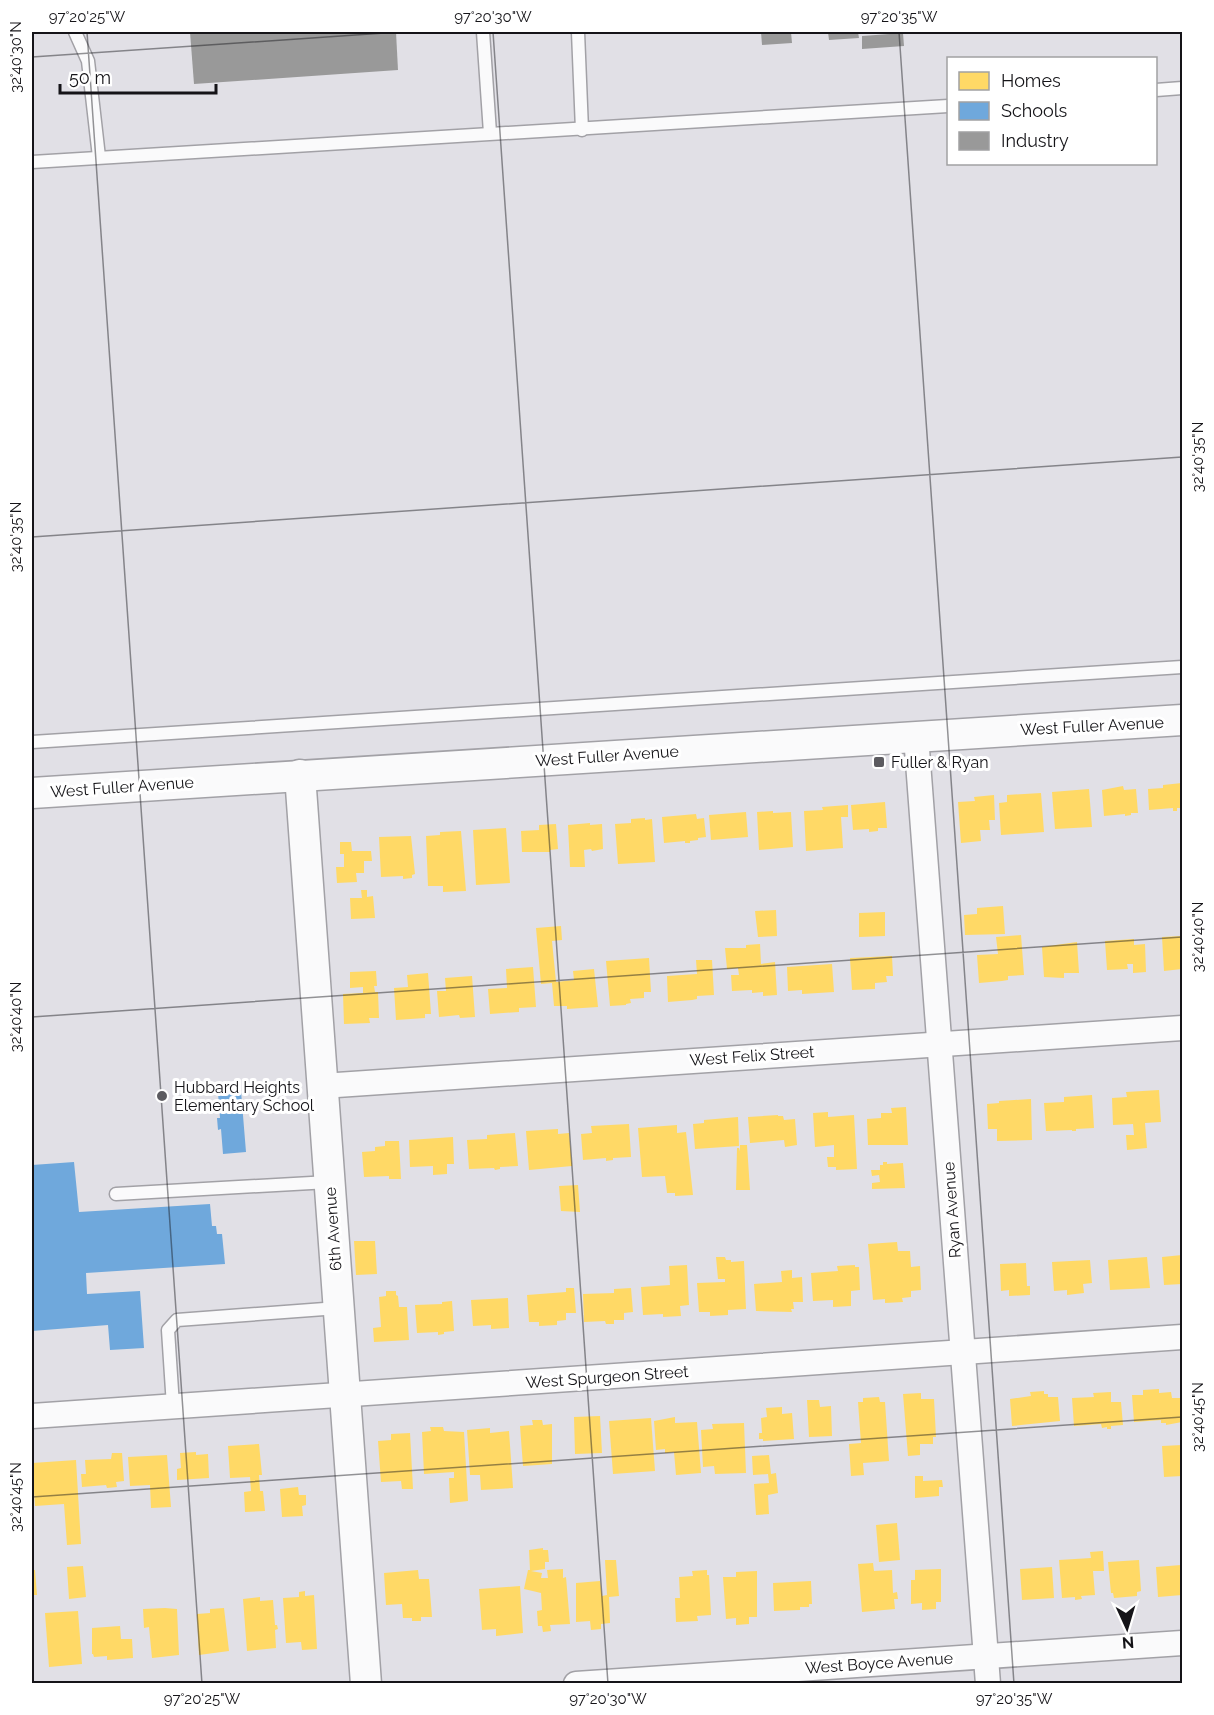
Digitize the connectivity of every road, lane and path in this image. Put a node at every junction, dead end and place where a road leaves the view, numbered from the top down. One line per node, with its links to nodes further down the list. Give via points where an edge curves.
1 (75, 32): 9 (lane, via 88,61)
2 (483, 32): 8 (lane)
3 (578, 32): 7 (lane)
4 (1182, 88): 5 (lane)
5 (1157, 90)
6 (947, 106): 7 (lane)
7 (582, 130): 8 (lane)
8 (490, 133): 9 (lane)
9 (99, 157): 10 (lane)
10 (32, 162)
11 (1182, 667): 14 (lane)
12 (1182, 720): 13 (street, West Fuller Avenue)
13 (916, 736): 15 (street, West Fuller Avenue); 18 (street, Ryan Avenue)
14 (32, 742)
15 (300, 775): 16 (street, West Fuller Avenue); 19 (street, 6th Avenue)
16 (32, 793)
17 (1182, 1028): 18 (street, West Felix Street)
18 (939, 1044): 19 (street, West Felix Street); 24 (street, Ryan Avenue)
19 (322, 1086): 20 (street, 6th Avenue)
20 (329, 1182): 21 (lane); 22 (street, 6th Avenue)
21 (116, 1194)
22 (339, 1308): 25 (street, 6th Avenue); 26 (lane, via 177,1320 168,1330)
23 (1182, 1337): 24 (street, West Spurgeon Street)
24 (963, 1352): 25 (street, West Spurgeon Street); 29 (street, Ryan Avenue)
25 (345, 1394): 26 (street, West Spurgeon Street); 30 (street, 6th Avenue)
26 (172, 1406): 27 (street, West Spurgeon Street)
27 (32, 1416)
28 (1182, 1643): 29 (street, West Boyce Avenue)
29 (986, 1656): 31 (street, West Boyce Avenue); 32 (street, Ryan Avenue)
30 (366, 1683)
31 (576, 1683)
32 (988, 1683)

